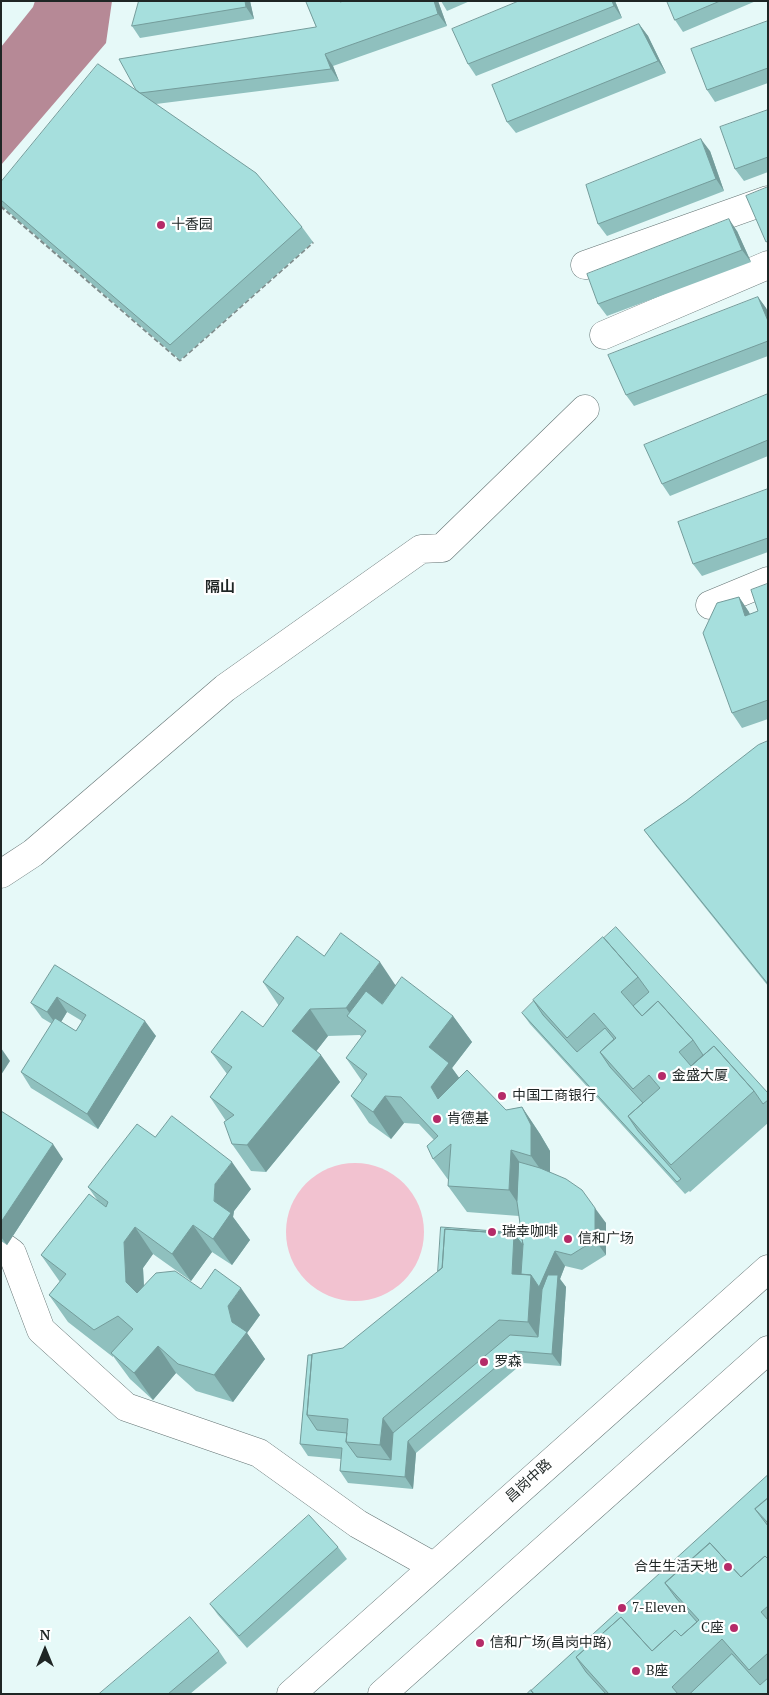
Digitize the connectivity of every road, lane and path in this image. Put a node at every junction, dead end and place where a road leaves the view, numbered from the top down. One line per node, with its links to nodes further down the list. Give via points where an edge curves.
1 (768, 200): 4 (main road)
2 (1, 206): 3 (path, via 180,360)
3 (313, 242)
4 (585, 265)
5 (768, 265): 6 (main road)
6 (604, 335)
7 (585, 409): 10 (main road, via 442,548 421,549 225,688 33,853)
8 (768, 581): 9 (main road)
9 (710, 605)
10 (1, 874)
11 (1, 1245): 14 (main road, via 12,1253 41,1330 126,1407 259,1454 358,1524)
12 (768, 1269): 14 (main road, 昌岗中路)
13 (768, 1350): 16 (main road)
14 (433, 1566): 15 (main road, 昌岗中路)
15 (291, 1694)
16 (382, 1694)

